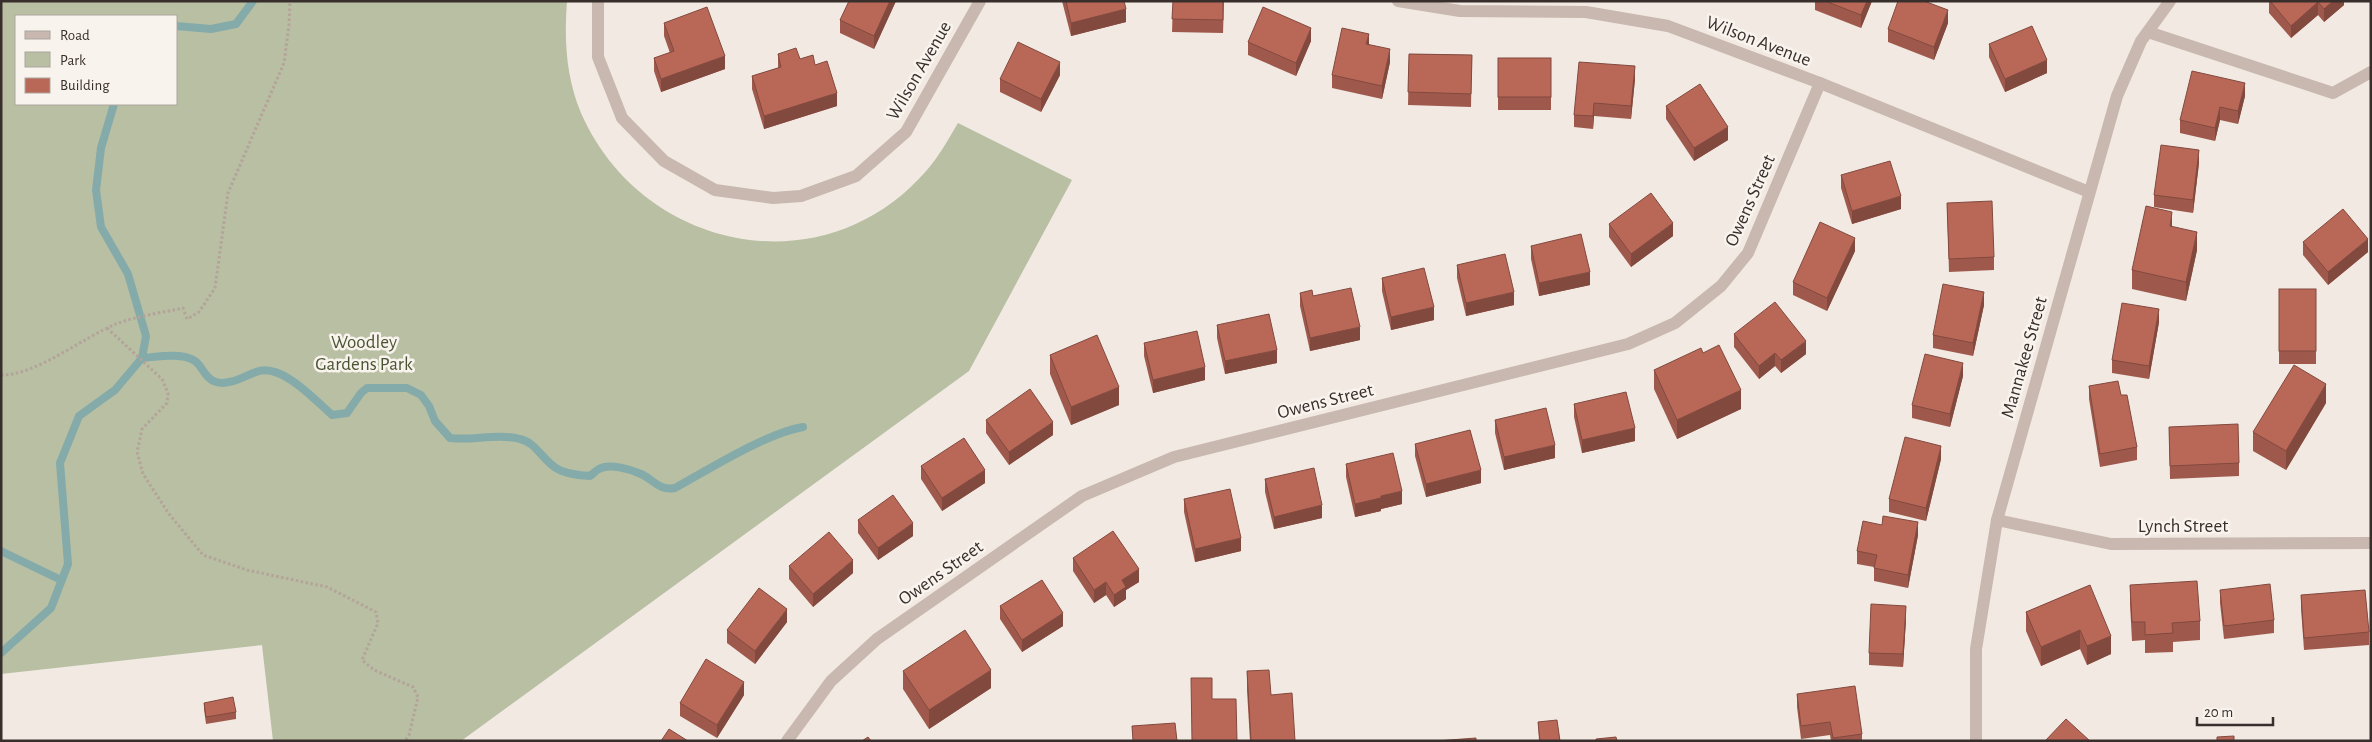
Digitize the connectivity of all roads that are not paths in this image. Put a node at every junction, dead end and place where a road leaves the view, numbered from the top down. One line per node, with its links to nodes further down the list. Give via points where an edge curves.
1 (598, 1): 2 (street, Wilson Avenue, via 598,57 622,118 664,161 715,190 773,198 801,196 856,176 906,132)
2 (980, 1)
3 (1398, 1): 7 (street, Wilson Avenue, via 1460,11 1586,12 1668,26)
4 (2170, 1): 5 (street, Mannakee Street)
5 (2148, 32): 6 (street, via 2334,93); 8 (street, Mannakee Street, via 2117,96)
6 (2371, 72)
7 (1820, 83): 8 (street, Wilson Avenue); 11 (street, Owens Street, via 1748,253 1721,286 1675,323 1628,344 1174,457 1082,496 877,639 831,681)
8 (2089, 192): 9 (street, Mannakee Street)
9 (1997, 520): 10 (street, Lynch Street, via 2111,544); 12 (street, Mannakee Street, via 1976,649)
10 (2371, 543)
11 (787, 741)
12 (1976, 741)

